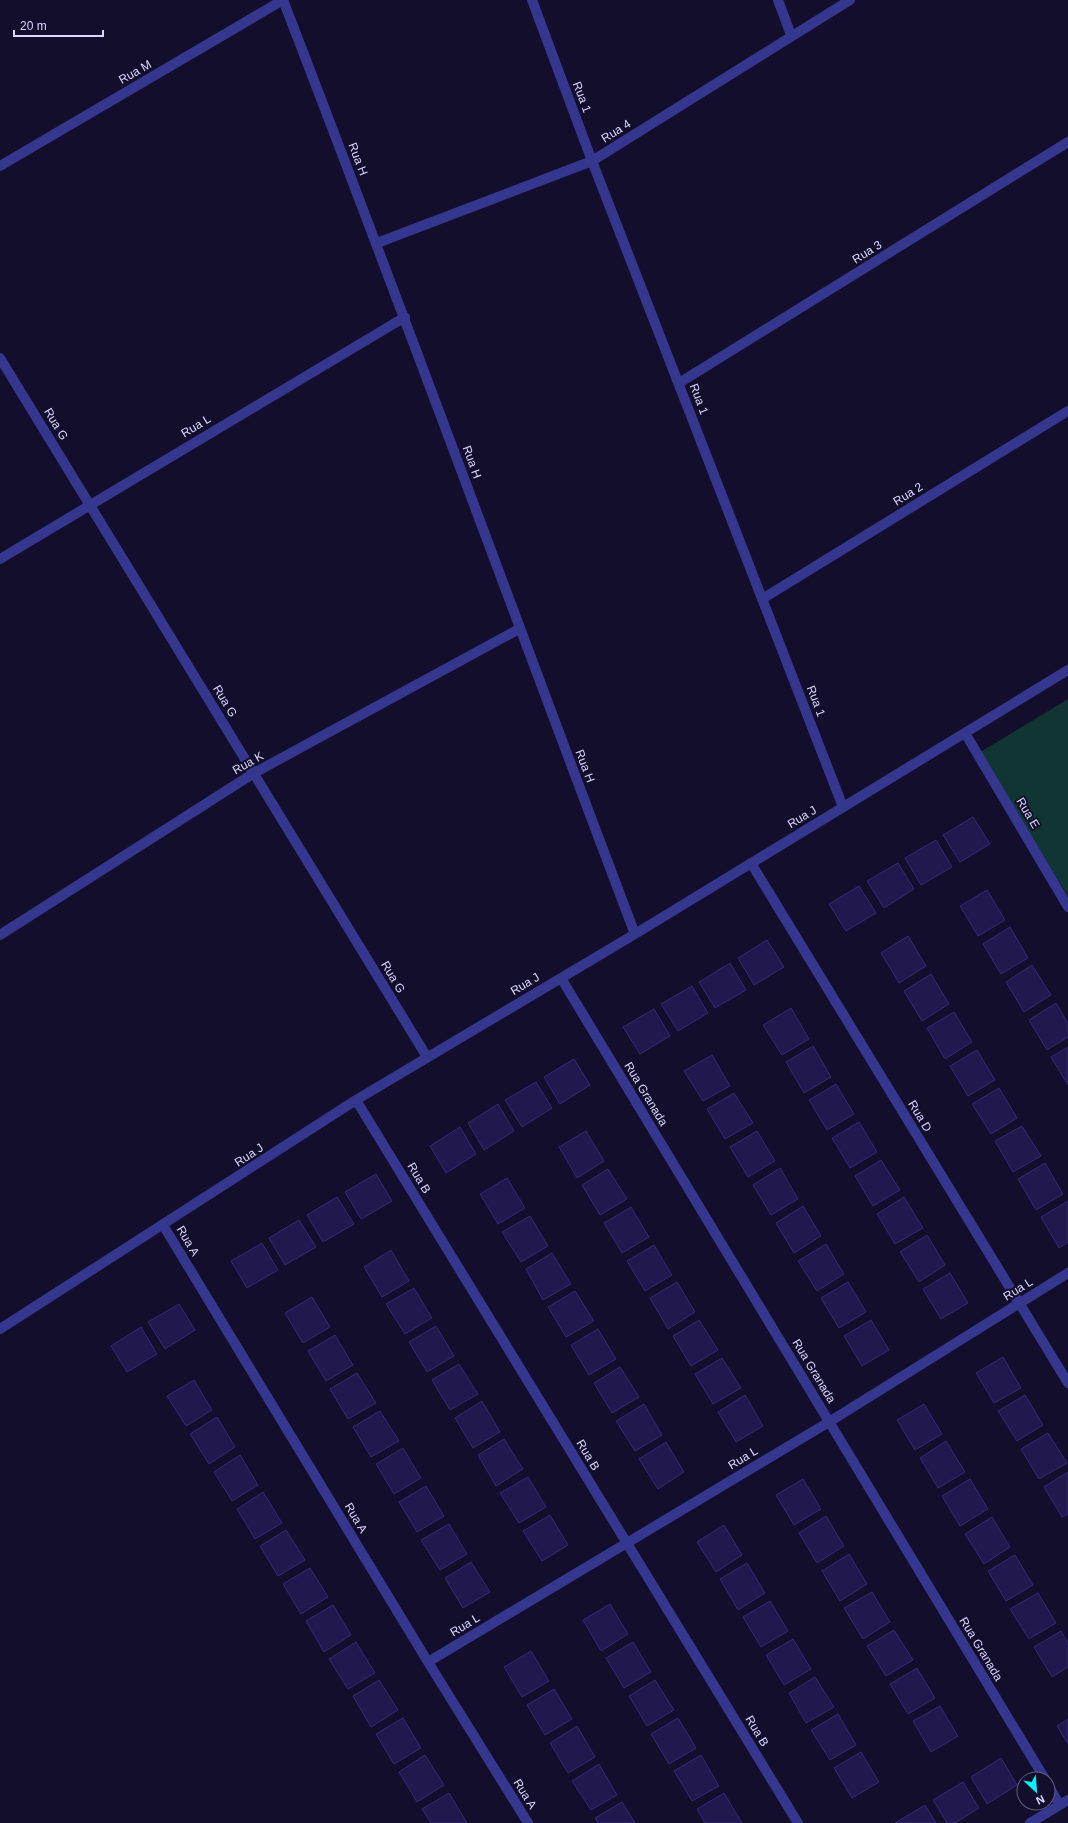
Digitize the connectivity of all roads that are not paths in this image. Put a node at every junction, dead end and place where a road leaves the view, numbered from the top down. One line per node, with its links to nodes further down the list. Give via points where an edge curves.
1 (283, 0): 8 (street, Rua M); 9 (street, Rua H)
2 (532, 0): 7 (street, Rua 1)
3 (778, 0): 5 (street)
4 (850, 0): 5 (street, Rua 4)
5 (791, 35): 7 (street, Rua 4)
6 (1068, 142): 12 (street, Rua 3)
7 (592, 162): 9 (street, Rua 4); 12 (street, Rua 1)
8 (0, 166)
9 (377, 243): 10 (street, Rua H)
10 (405, 317): 14 (street, Rua L); 17 (street, Rua H)
11 (0, 358): 14 (street, Rua G)
12 (679, 384): 16 (street, Rua 1)
13 (1068, 410): 16 (street, Rua 2)
14 (90, 505): 15 (street, Rua L); 20 (street, Rua G)
15 (0, 559)
16 (762, 599): 21 (street, Rua 1)
17 (519, 629): 20 (street, Rua K); 24 (street, Rua H)
18 (1068, 670): 19 (street, Rua J)
19 (965, 733): 21 (street, Rua J); 23 (street, Rua E)
20 (254, 773): 25 (street, Rua K); 27 (street, Rua G)
21 (843, 807): 22 (street, Rua J)
22 (751, 863): 24 (street, Rua J); 31 (street, Rua D)
23 (1068, 907)
24 (635, 934): 26 (street, Rua J)
25 (0, 935)
26 (561, 978): 27 (street, Rua J); 34 (street, Rua Granada)
27 (427, 1057): 28 (street, Rua J)
28 (356, 1100): 29 (street, Rua J); 35 (street, Rua B)
29 (163, 1226): 32 (street, Rua J); 36 (street, Rua A)
30 (1068, 1273): 31 (street, Rua L)
31 (1019, 1304): 33 (street, Rua D); 34 (street, Rua L)
32 (0, 1329)
33 (1068, 1383)
34 (829, 1422): 35 (street, Rua L); 37 (street, Rua Granada)
35 (626, 1543): 36 (street, Rua L); 41 (street, Rua B)
36 (428, 1662): 40 (street, Rua A)
37 (1040, 1771)
38 (1056, 1794): 39 (street)
39 (1064, 1802): 42 (street)
40 (528, 1823)
41 (798, 1823)
42 (1030, 1823)

